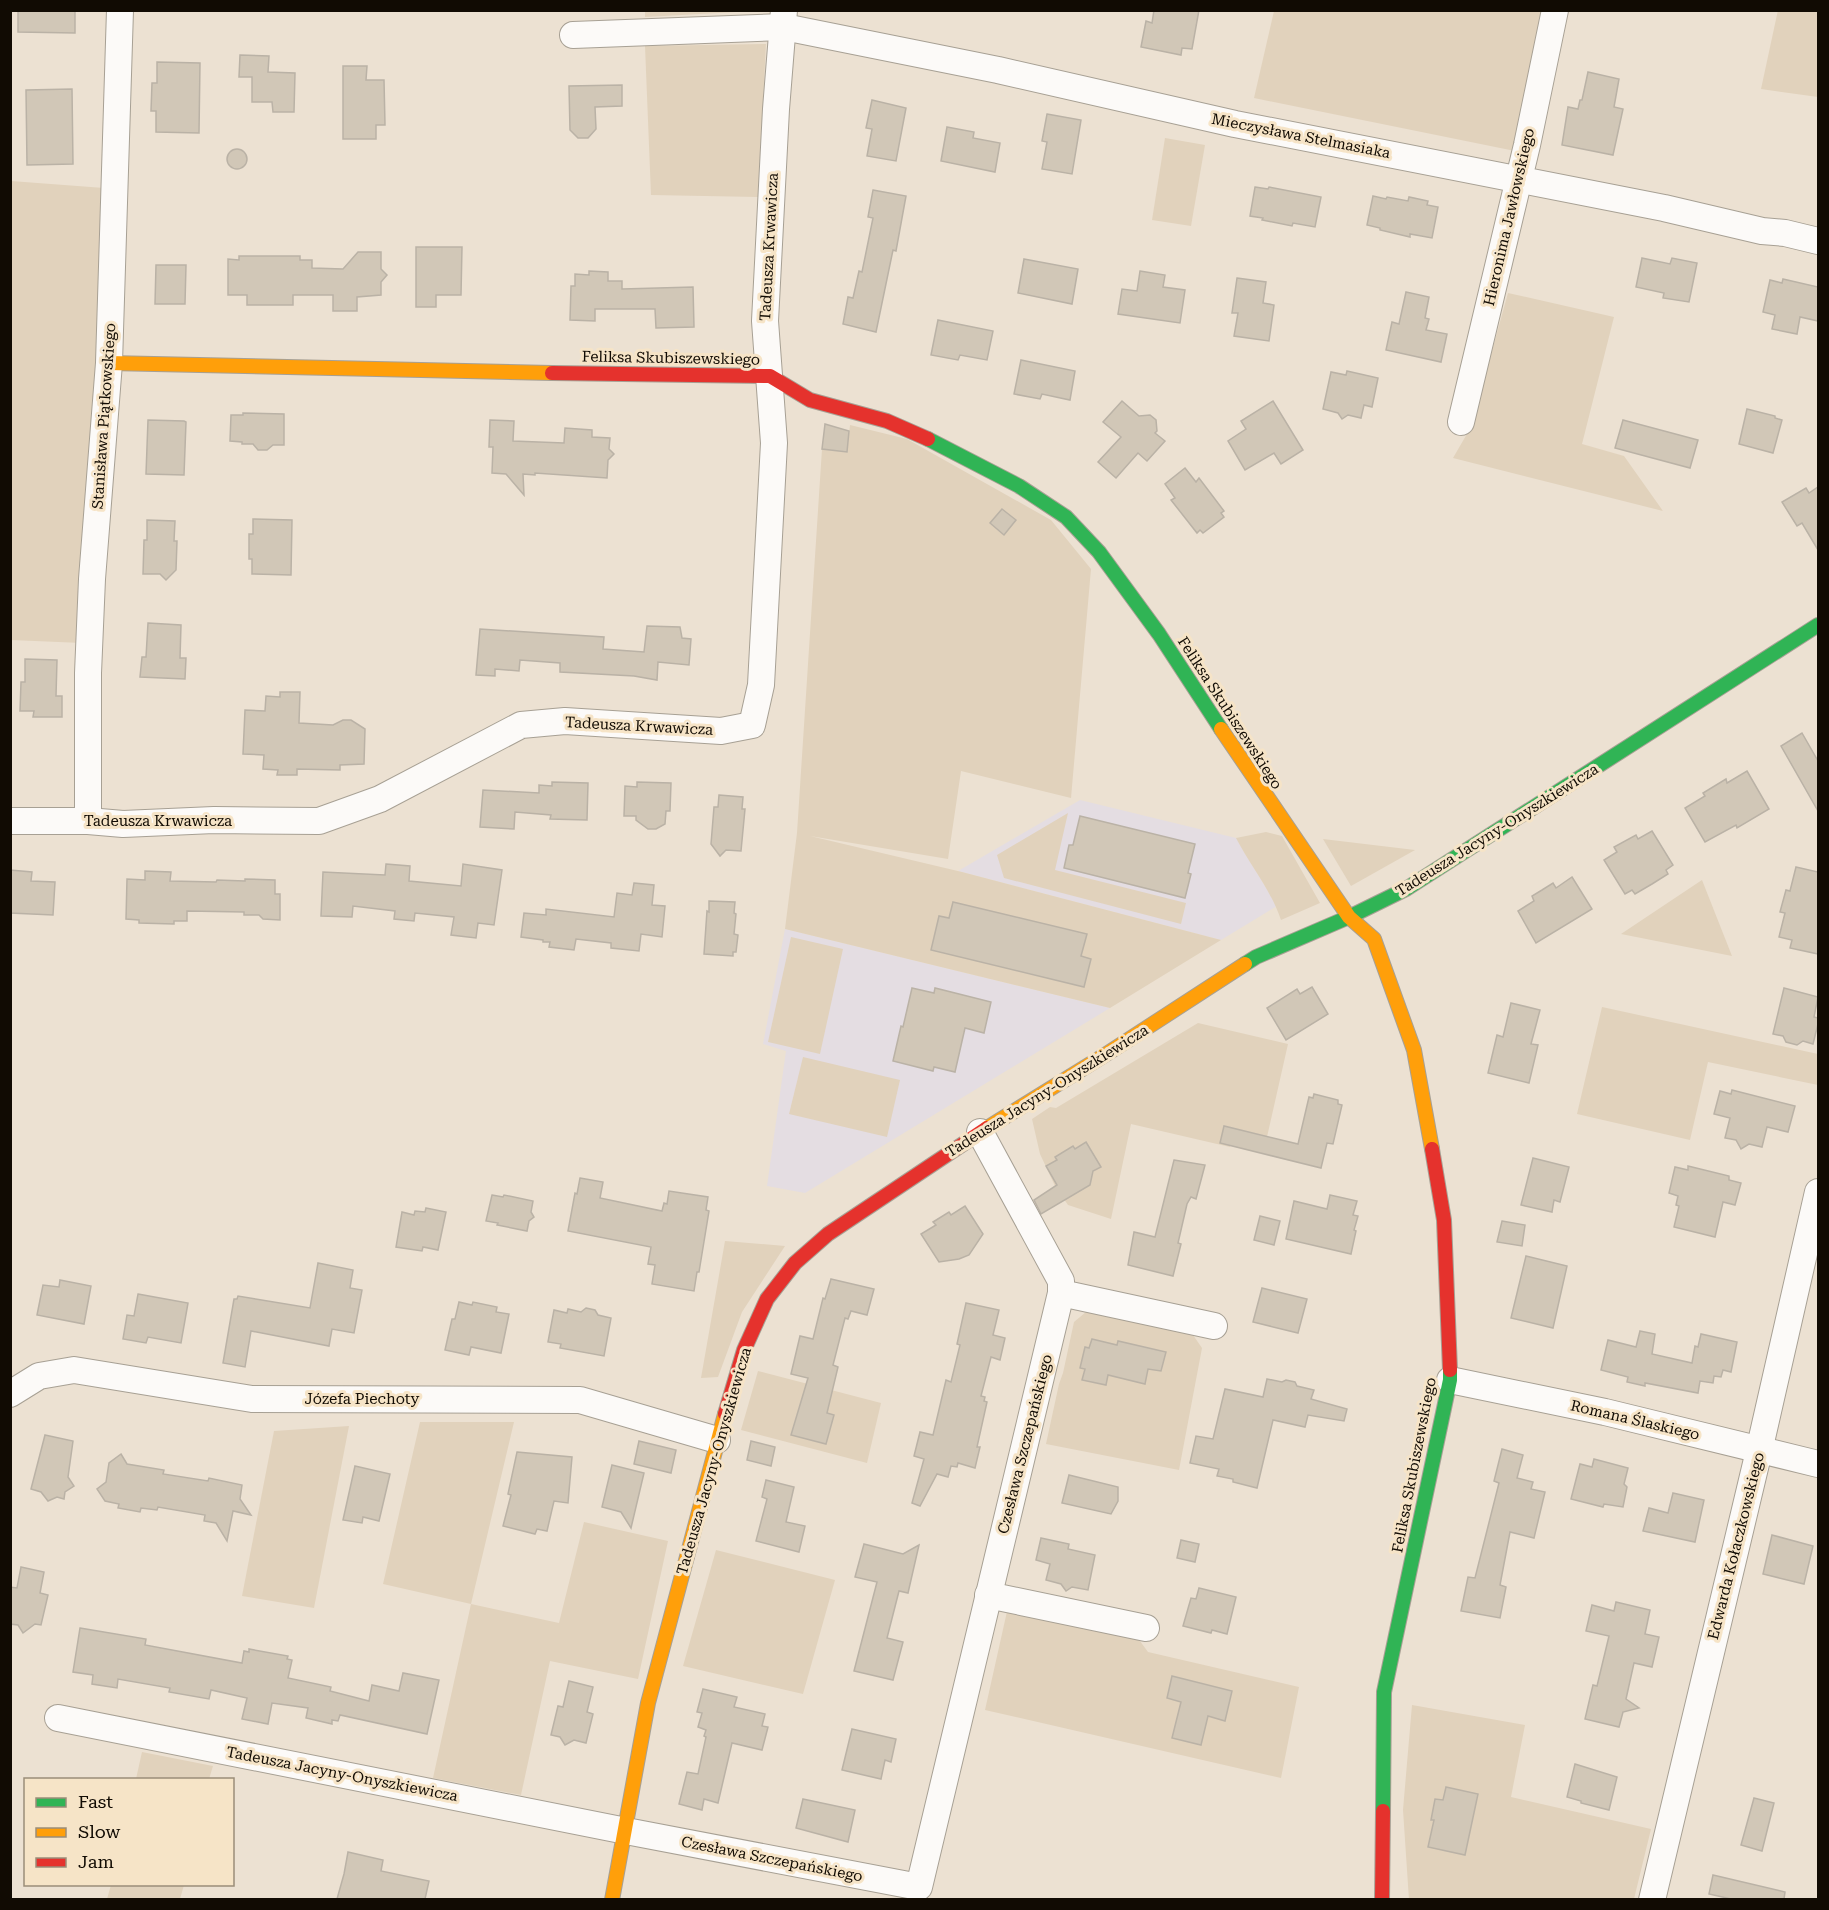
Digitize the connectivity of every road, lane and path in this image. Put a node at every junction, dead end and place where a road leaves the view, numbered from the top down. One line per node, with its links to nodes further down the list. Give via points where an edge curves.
1 (120, 10): 7 (street, Stanisława Piątkowskiego)
2 (1555, 10): 5 (street, Hieronima Jawłowskiego)
3 (784, 19): 4 (street, Mieczysława Stelmasiaka); 5 (street, Mieczysława Stelmasiaka, via 1235,124); 8 (street, Tadeusza Krwawicza, via 765,321)
4 (573, 35)
5 (1518, 179): 6 (street, Mieczysława Stelmasiaka); 9 (street, Hieronima Jawłowskiego)
6 (1818, 241)
7 (109, 363): 8 (street, Feliksa Skubiszewskiego); 12 (street, Stanisława Piątkowskiego, via 92,579)
8 (770, 376): 12 (street, Tadeusza Krwawicza, via 774,443 769,547 761,685 752,725 722,731 565,721 520,725 381,799 320,821); 13 (street, Feliksa Skubiszewskiego, via 810,400 887,421 946,447 1019,486 1066,517 1099,552 1158,634)
9 (1461, 422)
10 (1818, 625): 13 (street, Tadeusza Jacyny-Onyszkiewicza, via 1406,889)
11 (10, 821): 12 (street, Tadeusza Krwawicza)
12 (88, 821)
13 (1349, 917): 14 (street, Tadeusza Jacyny-Onyszkiewicza, via 1256,957); 18 (street, Feliksa Skubiszewskiego, via 1374,939 1414,1050 1444,1220)
14 (980, 1132): 16 (street, via 1061,1281); 20 (street, Tadeusza Jacyny-Onyszkiewicza, via 828,1234 795,1263 767,1299 744,1350)
15 (1818, 1192): 21 (street, Edwarda Kołaczkowskiego)
16 (1061, 1293): 17 (street); 23 (street, Czesława Szczepańskiego)
17 (1214, 1326)
18 (1450, 1380): 21 (street, Romana Ślaskiego, via 1605,1412); 29 (street, Feliksa Skubiszewskiego, via 1384,1692)
19 (10, 1394): 20 (street, Józefa Piechoty, via 39,1376 74,1370 252,1399 580,1400)
20 (717, 1440): 26 (street, Tadeusza Jacyny-Onyszkiewicza, via 648,1703)
21 (1759, 1451): 22 (street, Romana Ślaskiego); 30 (street, Edwarda Kołaczkowskiego)
22 (1818, 1464)
23 (988, 1596): 24 (street); 27 (street, Czesława Szczepańskiego)
24 (1146, 1628)
25 (58, 1718): 26 (street, Tadeusza Jacyny-Onyszkiewicza)
26 (626, 1831): 27 (street, Czesława Szczepańskiego); 28 (street, Tadeusza Jacyny-Onyszkiewicza)
27 (918, 1893)
28 (612, 1899)
29 (1382, 1899)
30 (1652, 1899)

